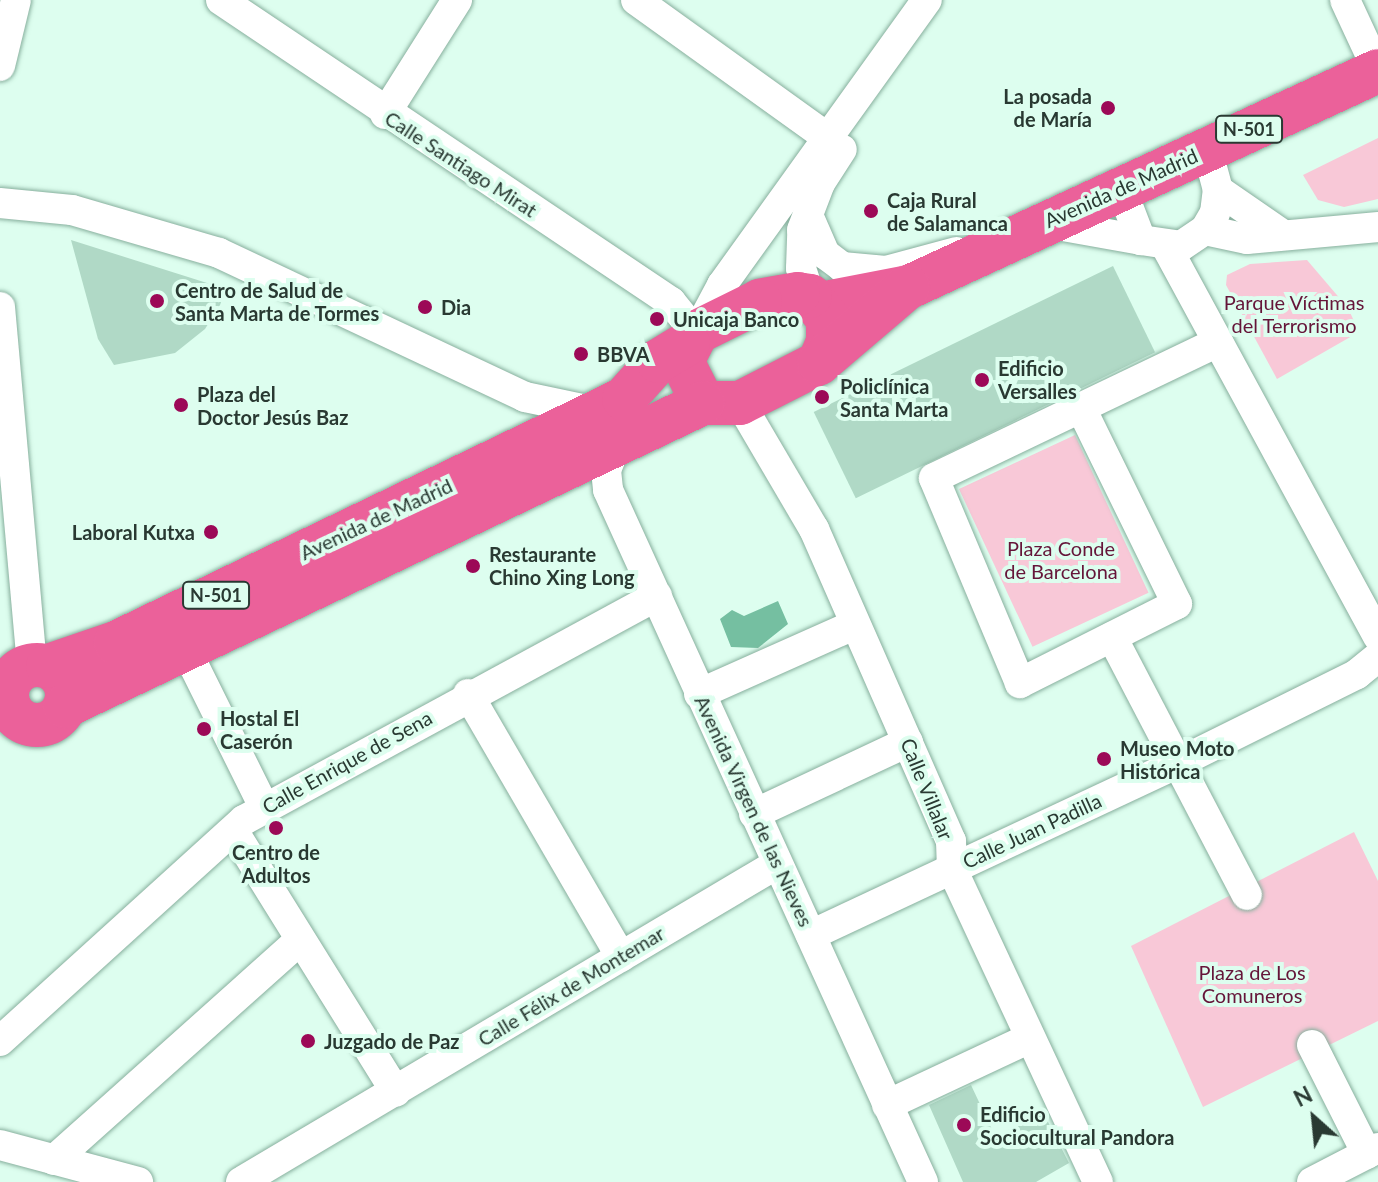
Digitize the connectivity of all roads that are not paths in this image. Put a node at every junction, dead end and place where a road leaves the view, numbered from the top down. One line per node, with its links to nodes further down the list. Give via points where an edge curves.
1 (16, 0): 8 (street)
2 (221, 0): 10 (street, Calle Santiago Mirat)
3 (457, 0): 10 (street)
4 (927, 0): 11 (street)
5 (952, 0): 11 (street)
6 (1345, 0): 9 (street)
7 (643, 2): 11 (street)
8 (0, 66)
9 (1378, 71): 12 (highway, Avenida de Madrid / N-501)
10 (385, 114): 26 (street, Calle Santiago Mirat, via 671,302)
11 (833, 145): 16 (street); 26 (street, via 722,285)
12 (1207, 149): 13 (highway, Avenida de Madrid / N-501); 14 (street)
13 (1121, 188): 17 (highway, Avenida de Madrid / N-501); 21 (street)
14 (1218, 190): 19 (street); 20 (street)
15 (0, 203): 31 (street, via 72,210 193,244 525,397)
16 (808, 215): 22 (street, via 825,254 842,267 870,272); 24 (street, via 801,268)
17 (1044, 223): 21 (street); 22 (highway, Avenida de Madrid / N-501)
18 (1378, 227): 20 (street)
19 (1205, 230): 20 (street, via 1247,239); 21 (street)
20 (1280, 233)
21 (1154, 244): 27 (street)
22 (998, 245): 23 (highway, Avenida de Madrid / N-501)
23 (909, 287): 24 (highway, Avenida de Madrid / N-501); 28 (highway, Avenida de Madrid / N-501)
24 (815, 300): 26 (highway, N-501, via 785,294 760,301); 28 (highway, via 830,328)
25 (0, 310): 32 (street)
26 (693, 336): 29 (highway, via 682,361); 31 (highway, Avenida de Madrid / N-501, via 658,361)
27 (1218, 342): 30 (street); 35 (street)
28 (819, 363): 29 (highway, N-501)
29 (721, 403): 31 (highway, Avenida de Madrid / N-501); 34 (street, Calle Villalar, via 814,529)
30 (1082, 410): 36 (street, via 1177,604); 36 (street, via 934,478 1020,683)
31 (608, 425): 33 (street, Avenida Virgen de las Nieves, via 608,490); 37 (highway, Avenida de Madrid / N-501); 41 (highway, Avenida de Madrid / N-501, via 116,643)
32 (6, 485): 41 (street)
33 (657, 596): 39 (street, Calle Enrique de Sena); 40 (street, Avenida Virgen de las Nieves)
34 (852, 626): 40 (street); 42 (street, Calle Villalar)
35 (1378, 636)
36 (1112, 637): 43 (street)
37 (175, 650): 41 (highway, Avenida de Madrid / N-501); 44 (street, via 194,666)
38 (1378, 657): 43 (street, Calle Juan Padilla, via 1357,674)
39 (468, 694): 44 (street, Calle Enrique de Sena); 52 (street)
40 (699, 694): 45 (street, Avenida Virgen de las Nieves)
41 (26, 697)
42 (908, 742): 45 (street); 48 (street, Calle Villalar, via 951,841)
43 (1178, 763): 48 (street, Calle Juan Padilla); 49 (street)
44 (264, 807): 46 (street, Calle Enrique de Sena)
45 (754, 814): 47 (street, Avenida Virgen de las Nieves)
46 (234, 832): 51 (street); 54 (street, Calle Enrique de Sena)
47 (777, 864): 50 (street, Avenida Virgen de las Nieves); 52 (street, Calle Félix de Montemar)
48 (952, 869): 50 (street, Calle Juan Padilla); 53 (street, Calle Villalar)
49 (1247, 895)
50 (811, 935): 57 (street, Avenida Virgen de las Nieves)
51 (300, 940): 56 (street); 60 (street)
52 (621, 957): 56 (street, Calle Félix de Montemar)
53 (1030, 1038): 57 (street); 64 (street, Calle Villalar)
54 (0, 1041)
55 (1312, 1045): 59 (street)
56 (396, 1092): 62 (street, Calle Félix de Montemar)
57 (887, 1105): 63 (street, Avenida Virgen de las Nieves)
58 (0, 1145): 60 (street)
59 (1373, 1151): 65 (street)
60 (54, 1160): 61 (street)
61 (138, 1182)
62 (241, 1182)
63 (923, 1182)
64 (1098, 1182)
65 (1312, 1182)

